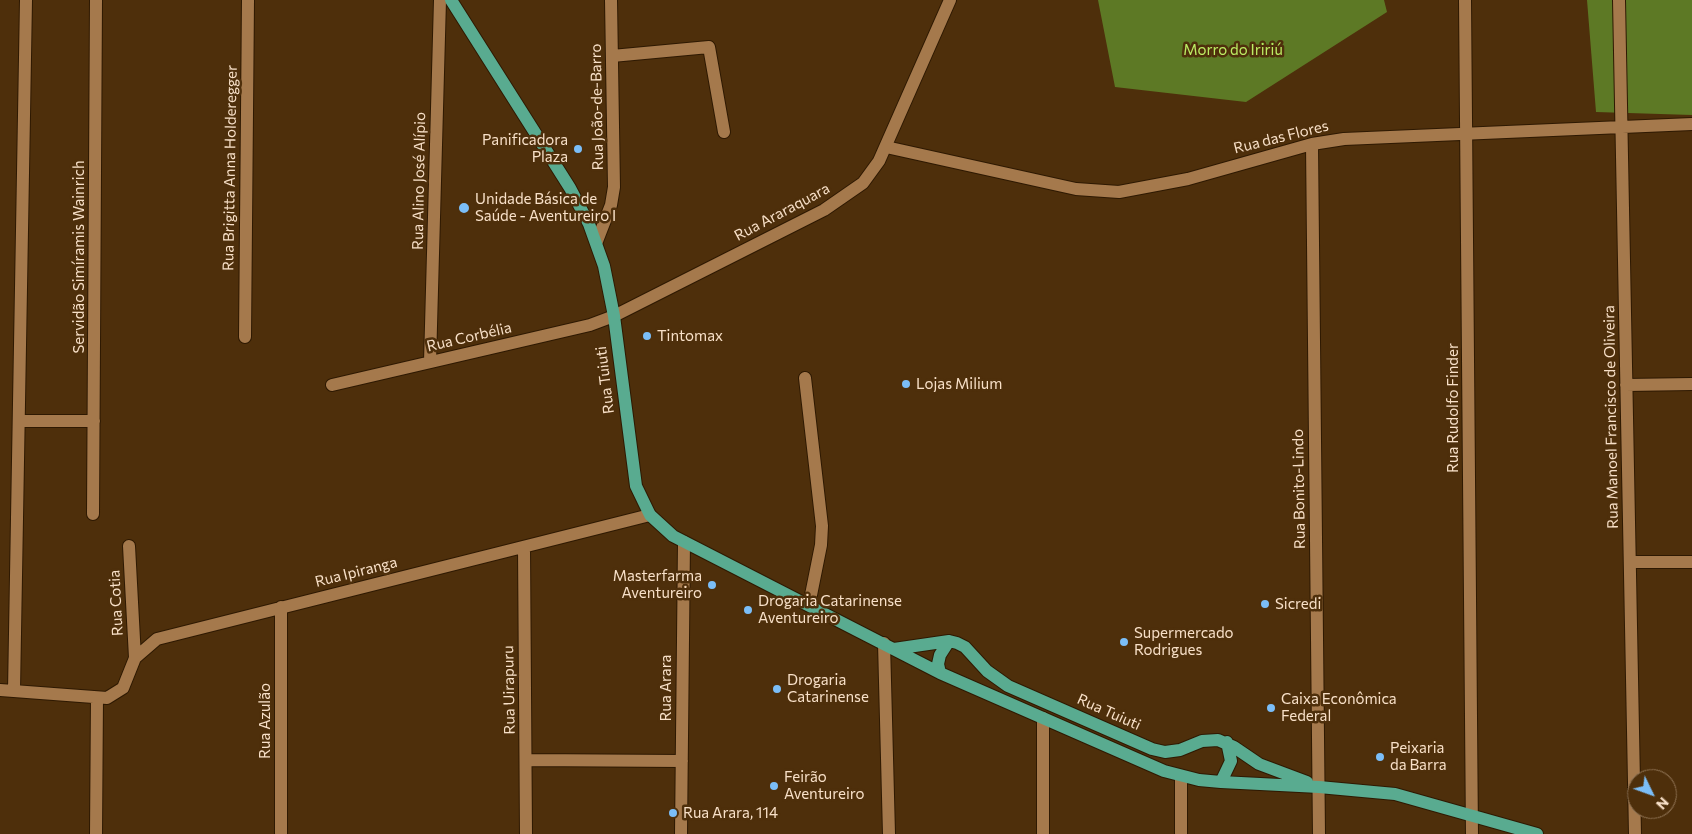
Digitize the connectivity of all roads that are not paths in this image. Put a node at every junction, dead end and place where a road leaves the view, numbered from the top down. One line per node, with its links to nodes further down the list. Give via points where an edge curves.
1 (26, 0): 25 (street)
2 (96, 0): 26 (street, Servidão Simíramis Wainrich)
3 (248, 0): 19 (street, Rua Brigitta Anna Holderegger)
4 (440, 0): 20 (street, Rua Alino José Alípio)
5 (451, 0): 17 (main road, Rua Tuiuti, via 570,188)
6 (611, 0): 10 (street, Rua João-de-Barro)
7 (950, 0): 16 (street, Rua Araraquara)
8 (1465, 0): 14 (street, Rua Rudolfo Finder)
9 (1619, 0): 12 (street, Rua Manoel Francisco de Oliveira)
10 (612, 56): 13 (street, via 709,47); 17 (street, Rua João-de-Barro, via 614,186)
11 (1692, 124): 12 (street, Rua das Flores)
12 (1622, 127): 14 (street, Rua das Flores); 24 (street, Rua Manoel Francisco de Oliveira)
13 (724, 132)
14 (1467, 133): 15 (street, Rua das Flores, via 1344,139); 50 (street, Rua Rudolfo Finder)
15 (1312, 144): 16 (street, Rua das Flores, via 1188,179 1119,192 1067,188); 49 (street, Rua Bonito-Lindo)
16 (886, 148): 18 (street, Rua Araraquara, via 872,174 863,183 824,210)
17 (597, 241): 18 (main road, Rua Tuiuti)
18 (614, 316): 20 (street, Rua Corbélia, via 590,325); 28 (main road, Rua Tuiuti, via 632,467 636,486)
19 (245, 337)
20 (430, 362): 23 (street, Rua Corbélia)
21 (805, 378): 34 (street, via 822,526)
22 (1692, 384): 24 (street)
23 (332, 385)
24 (1626, 385): 32 (street, Rua Manoel Francisco de Oliveira)
25 (19, 421): 26 (street); 41 (street)
26 (94, 421): 27 (street, Servidão Simíramis Wainrich)
27 (93, 514)
28 (650, 515): 29 (main road, Rua Tuiuti); 31 (street, Rua Ipiranga)
29 (684, 542): 34 (main road, Rua Tuiuti); 46 (street, Rua Arara)
30 (129, 546): 38 (street, Rua Cotia)
31 (524, 547): 35 (street, Rua Ipiranga); 45 (street, Rua Uirapuru)
32 (1630, 562): 33 (street); 61 (street, Rua Manoel Francisco de Oliveira)
33 (1692, 562)
34 (809, 605): 37 (main road, Rua Tuiuti)
35 (281, 607): 38 (street, Rua Ipiranga, via 157,639); 52 (street, Rua Azulão)
36 (949, 641): 37 (main road); 39 (main road, via 940,655); 44 (main road, Rua Tuiuti, via 965,647 987,671 1008,686 1152,749 1165,752 1210,740)
37 (889, 646): 39 (main road, Rua Tuiuti); 55 (street)
38 (135, 658): 42 (street, Rua Ipiranga, via 123,688 107,698)
39 (940, 672): 43 (main road, Rua Tuiuti)
40 (0, 690): 41 (street)
41 (14, 691): 42 (street)
42 (98, 698): 51 (street)
43 (1043, 718): 47 (main road, Rua Tuiuti); 56 (street)
44 (1227, 742): 48 (main road, via 1232,762); 49 (main road, Rua Tuiuti, via 1259,764)
45 (526, 760): 46 (street); 53 (street, Rua Uirapuru)
46 (682, 761): 54 (street, Rua Arara)
47 (1180, 776): 48 (main road, Rua Tuiuti); 57 (street)
48 (1221, 782): 49 (main road, Rua Tuiuti)
49 (1318, 787): 50 (main road, Rua Tuiuti, via 1394,794); 58 (street, Rua Bonito-Lindo)
50 (1472, 815): 59 (street, Rua Rudolfo Finder); 60 (main road, Rua Tuiuti)
51 (96, 834)
52 (281, 834)
53 (526, 834)
54 (681, 834)
55 (889, 834)
56 (1042, 834)
57 (1181, 834)
58 (1319, 834)
59 (1472, 834)
60 (1537, 834)
61 (1635, 834)

